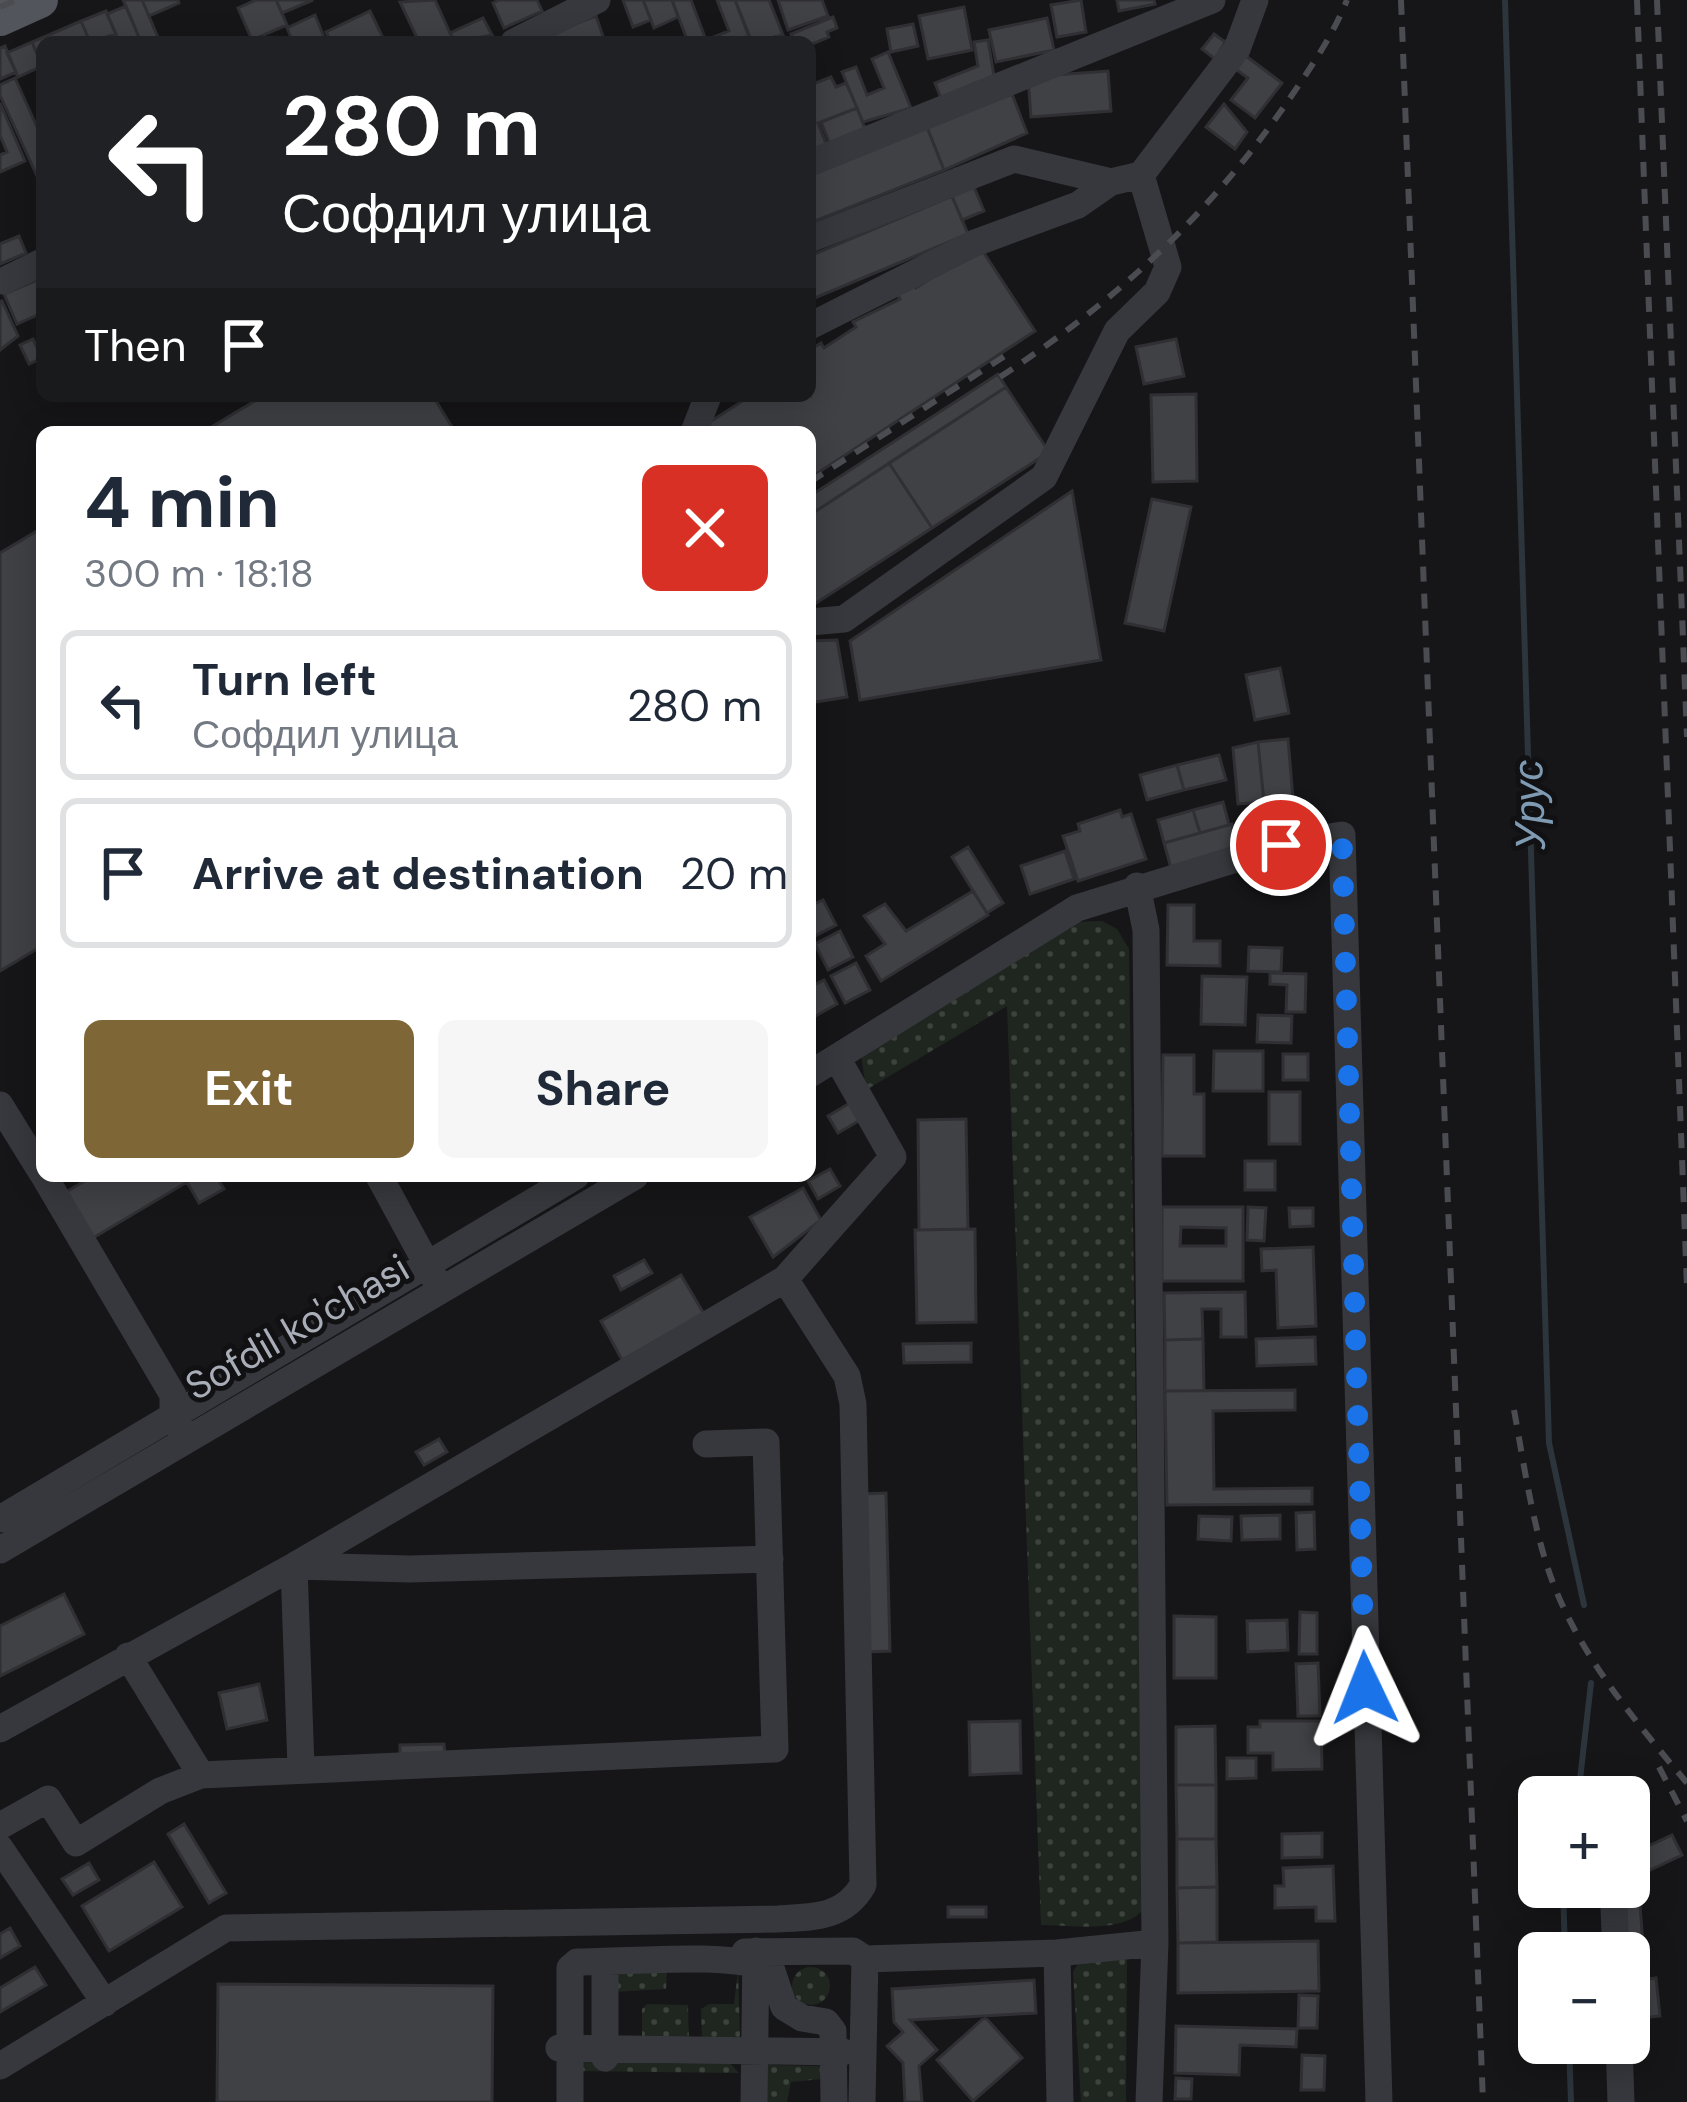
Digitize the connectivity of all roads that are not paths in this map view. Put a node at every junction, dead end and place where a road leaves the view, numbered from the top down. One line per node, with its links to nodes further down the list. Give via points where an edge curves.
1 (40, 0): 5 (main road)
2 (597, 0): 6 (street)
3 (1212, 0): 7 (street)
4 (1256, 0): 8 (street, via 1235,51)
5 (0, 18)
6 (544, 35)
7 (816, 161)
8 (1142, 175): 9 (street); 14 (street, via 1168,267 1157,292 1117,331 1044,477 844,619)
9 (1111, 182): 10 (street, via 1014,159); 13 (street, via 1078,205 975,243)
10 (816, 237)
11 (36, 265): 12 (street)
12 (3, 281)
13 (816, 323)
14 (816, 621)
15 (1137, 886): 16 (street, via 1077,908); 38 (street, via 1146,930); 58 (street, via 1342,835)
16 (837, 1058): 17 (street); 25 (street, via 893,1157)
17 (816, 1070)
18 (0, 1105): 19 (street)
19 (36, 1163)
20 (48, 1182): 26 (street, via 173,1395)
21 (382, 1182): 24 (street)
22 (567, 1182): 24 (street, Sofdil ko'chasi)
23 (623, 1182): 24 (street, Sofdil ko'chasi)
24 (433, 1276): 26 (street, Sofdil ko'chasi)
25 (785, 1280): 31 (street); 43 (street, via 847,1376 853,1404 863,1885 851,1905 778,1919 226,1928)
26 (180, 1426): 28 (street, Sofdil ko'chasi); 29 (street, Sofdil ko'chasi)
27 (706, 1444): 30 (street, via 766,1442)
28 (0, 1520)
29 (0, 1550)
30 (770, 1559): 31 (street); 34 (street, via 775,1749)
31 (294, 1566): 32 (street); 34 (street)
32 (128, 1656): 33 (street); 35 (street)
33 (0, 1729)
34 (301, 1768): 35 (street)
35 (201, 1775): 36 (street, via 76,1843 48,1799)
36 (0, 1826)
37 (0, 1849): 43 (street)
38 (1155, 1943): 39 (street); 57 (street)
39 (1057, 1953): 42 (street); 56 (street)
40 (751, 1957): 41 (street); 42 (street, via 853,1952); 44 (street, via 565,1954); 46 (street); 47 (street, via 772,1968 778,1998 792,2014 826,2022)
41 (605, 1962): 44 (street, via 570,1968); 45 (street)
42 (864, 1965): 47 (street, via 846,1970); 55 (street)
43 (105, 2003): 49 (street)
44 (565, 2053): 45 (street); 50 (street); 51 (street)
45 (605, 2053): 46 (street)
46 (751, 2055): 47 (street); 52 (street)
47 (838, 2057): 53 (street); 54 (street)
48 (1620, 2064): 59 (street)
49 (0, 2066)
50 (559, 2102)
51 (570, 2102)
52 (750, 2102)
53 (833, 2102)
54 (843, 2102)
55 (862, 2102)
56 (1060, 2102)
57 (1149, 2102)
58 (1379, 2102)
59 (1622, 2102)

